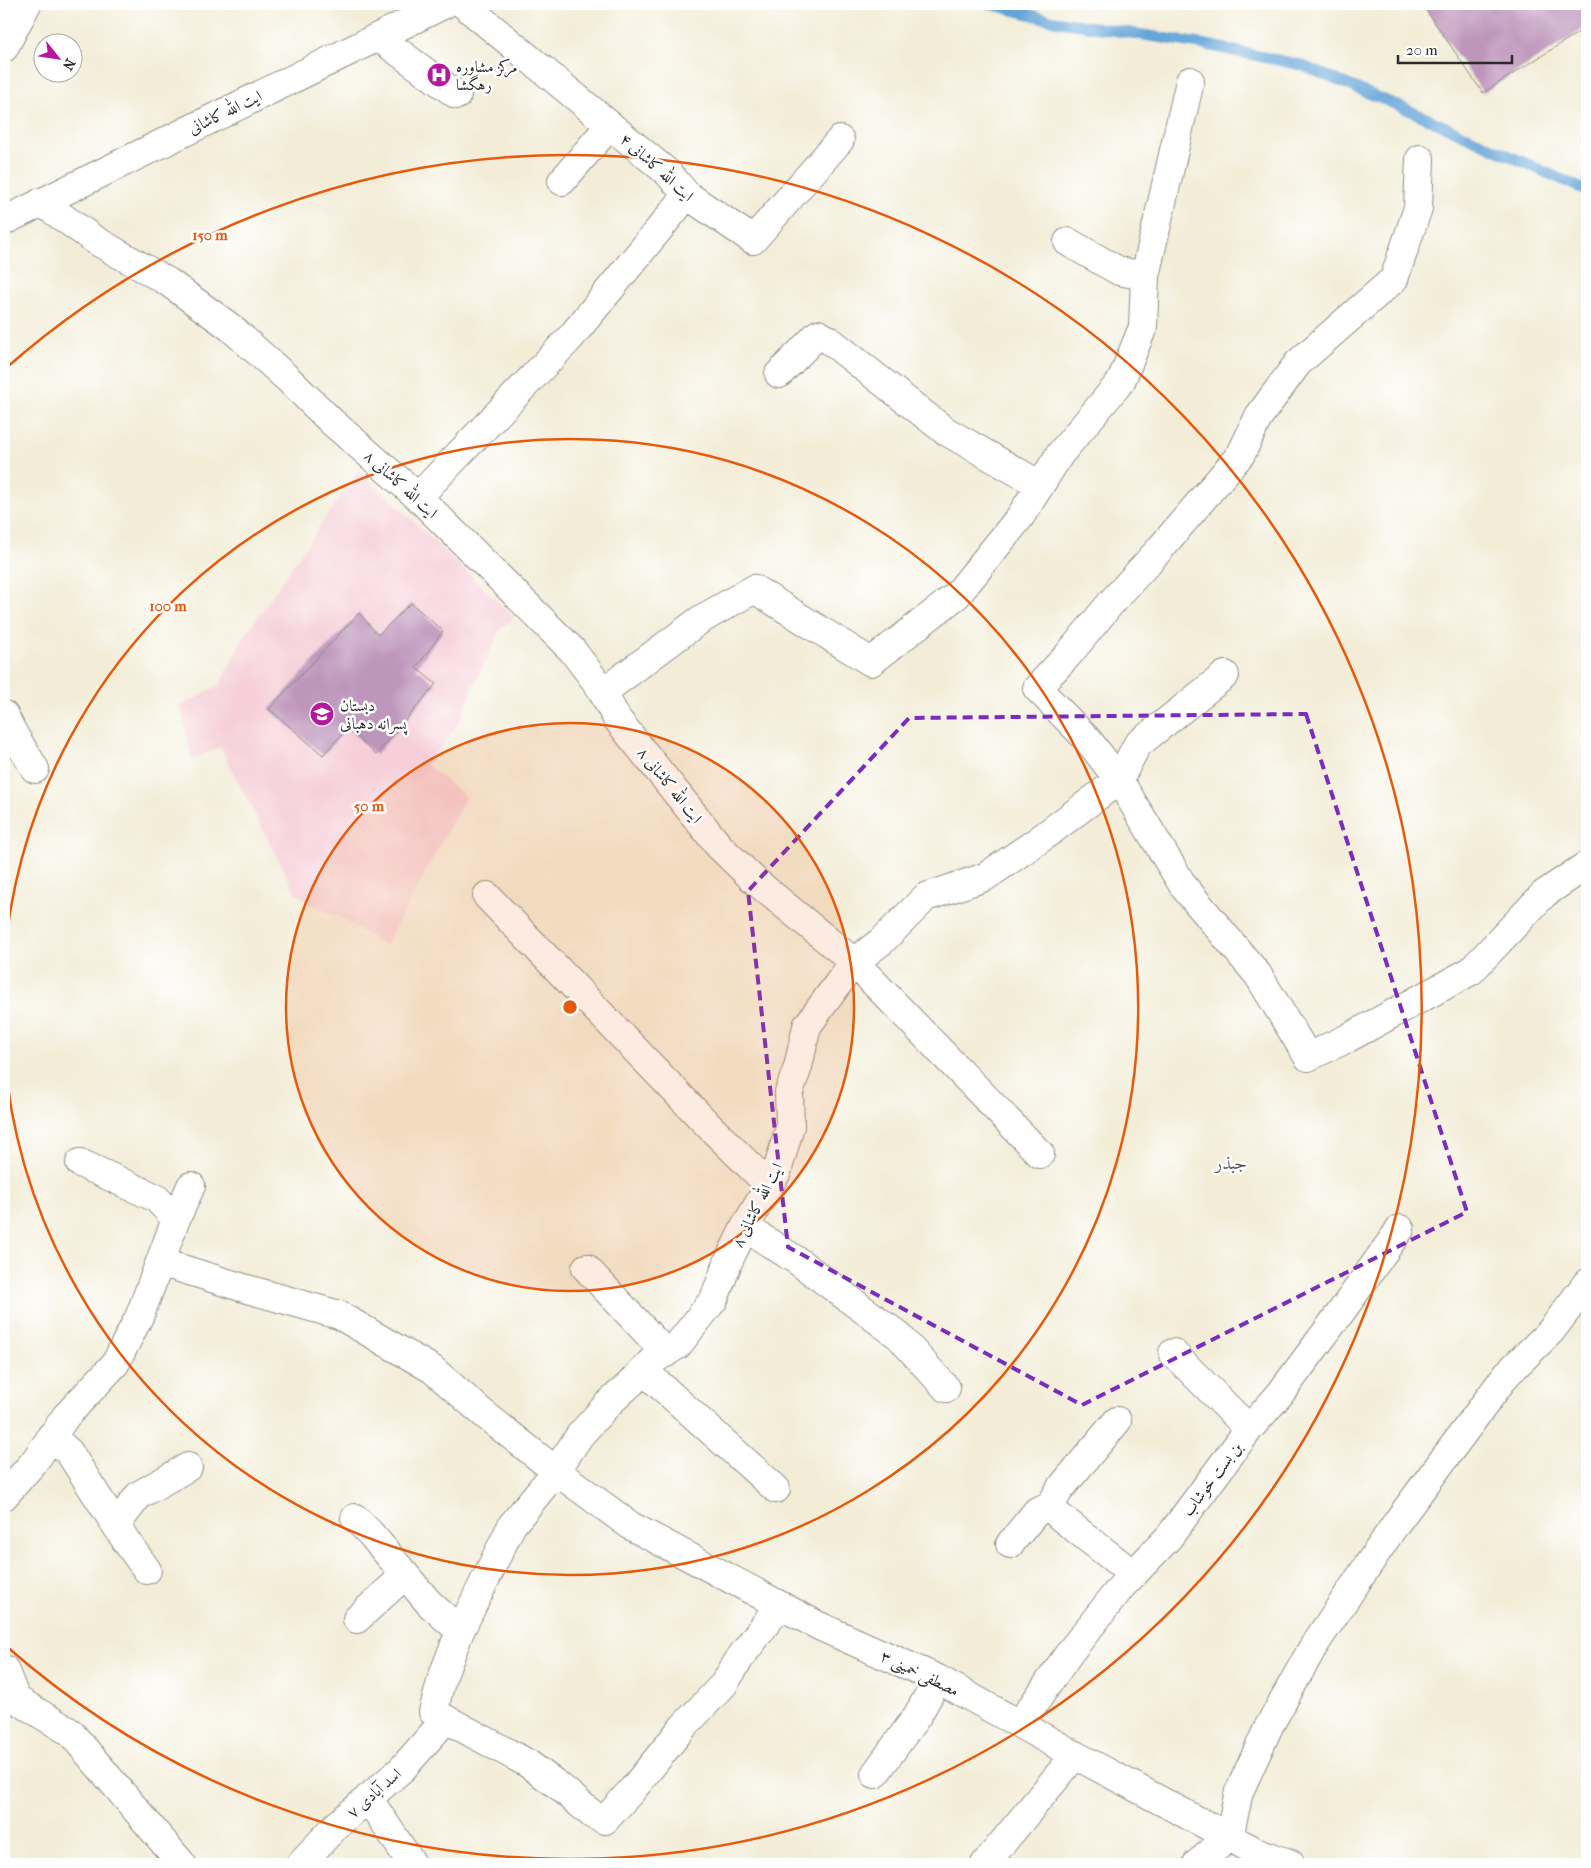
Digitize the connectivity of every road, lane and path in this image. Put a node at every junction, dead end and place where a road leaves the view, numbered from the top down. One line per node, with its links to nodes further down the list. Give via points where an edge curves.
1 (27, 4): 5 (street)
2 (445, 4): 4 (street, ایت الله کاشانی)
3 (463, 4): 8 (street, ایت الله کاشانی ۴)
4 (378, 37): 7 (street); 13 (street, ایت الله کاشانی)
5 (4, 48)
6 (1190, 81): 16 (street)
7 (456, 95)
8 (610, 124): 11 (street); 12 (street, ایت الله کاشانی ۴, via 668,173)
9 (840, 140): 12 (street, ایت الله کاشانی ۴, via 753,240)
10 (1420, 159): 24 (street, via 1418,208 1394,279 1298,363 1259,416 1241,454 1037,688 1088,740)
11 (562, 181)
12 (686, 195): 19 (street, via 571,337)
13 (42, 202): 14 (street, ایت الله کاشانی); 19 (street, ایت الله کاشانی ۸, via 94,240 168,282 230,327)
14 (4, 221)
15 (1068, 242): 16 (street, via 1119,271)
16 (1145, 276): 18 (street, via 1143,327 1121,381 1060,454)
17 (779, 374): 18 (street, via 818,334 944,430)
18 (1040, 485): 21 (street, via 1020,517 957,595 871,662 754,588 700,620)
19 (418, 497): 21 (street, ایت الله کاشانی ۸, via 572,650)
20 (1225, 674): 24 (street, via 1137,745)
21 (603, 692): 27 (street, ایت الله کاشانی ۸, via 617,719 718,846 754,880)
22 (4, 715): 23 (street)
23 (35, 770)
24 (1119, 780): 25 (street, via 1184,887 1258,975 1308,1058 1471,971 1544,894); 27 (street, via 985,877 926,897 882,941)
25 (1587, 865)
26 (487, 896): 30 (street)
27 (854, 962): 28 (street); 30 (street, ایت الله کاشانی ۸, via 807,1026 789,1092 790,1126)
28 (1040, 1154)
29 (80, 1163): 32 (street, via 156,1198)
30 (769, 1185): 33 (street, ایت الله کاشانی ۸)
31 (191, 1186): 32 (street)
32 (176, 1219): 35 (street)
33 (745, 1227): 38 (street, ایت الله کاشانی ۸, via 714,1299 678,1345); 41 (street, via 799,1262 899,1336)
34 (1400, 1228): 43 (street, بن بست خوشاب, via 1280,1394)
35 (160, 1262): 44 (street, via 140,1315 115,1364); 46 (street, مصطفی خمینی ۳, via 339,1315 432,1369)
36 (586, 1268): 38 (street)
37 (1587, 1283): 66 (street, via 1551,1330 1507,1374 1397,1522 1313,1647 1269,1726 1239,1792)
38 (666, 1352): 40 (street, ایت الله کاشانی ۸)
39 (1173, 1353): 43 (street)
40 (643, 1370): 46 (street, ایت الله کاشانی ۸, via 580,1435); 47 (street)
41 (946, 1388)
42 (1117, 1421): 49 (street, via 1060,1489)
43 (1249, 1429): 54 (street, بن بست خوشاب, via 1169,1537)
44 (51, 1436): 48 (street, via 34,1462); 51 (street, via 68,1452)
45 (188, 1467): 51 (street, via 139,1495)
46 (556, 1471): 56 (street, مصطفی خمینی ۳, via 630,1526); 58 (street, ایت الله کاشانی ۸, via 512,1525)
47 (776, 1489)
48 (4, 1496)
49 (1050, 1506): 52 (street, via 1037,1511); 54 (street)
50 (355, 1518): 55 (street)
51 (116, 1525): 53 (street)
52 (1010, 1544)
53 (147, 1570)
54 (1133, 1574): 62 (street, بن بست خوشاب, via 1070,1652)
55 (405, 1575): 57 (street); 58 (street, via 429,1604)
56 (779, 1606): 60 (street, مصطفی خمینی ۳); 61 (street, via 724,1684 683,1727 605,1820 593,1815 527,1763)
57 (358, 1619)
58 (460, 1631): 61 (street, ایت الله کاشانی ۸, via 433,1712)
59 (4, 1669): 67 (street, via 16,1699 70,1732)
60 (938, 1679): 62 (street, مصطفی خمینی ۳); 64 (street, via 917,1716)
61 (446, 1719): 65 (street, اسد آبادی ۷, via 402,1769)
62 (1020, 1724): 63 (street, مصطفی خمینی ۳)
63 (1075, 1755): 66 (street, مصطفی خمینی ۳); 70 (street)
64 (875, 1774)
65 (368, 1798): 68 (street, اسد آبادی ۷, via 336,1825); 69 (street)
66 (1229, 1837): 71 (street); 72 (street, مصطفی خمینی ۳)
67 (182, 1864)
68 (300, 1864)
69 (412, 1864)
70 (985, 1864)
71 (1197, 1864)
72 (1291, 1864)

